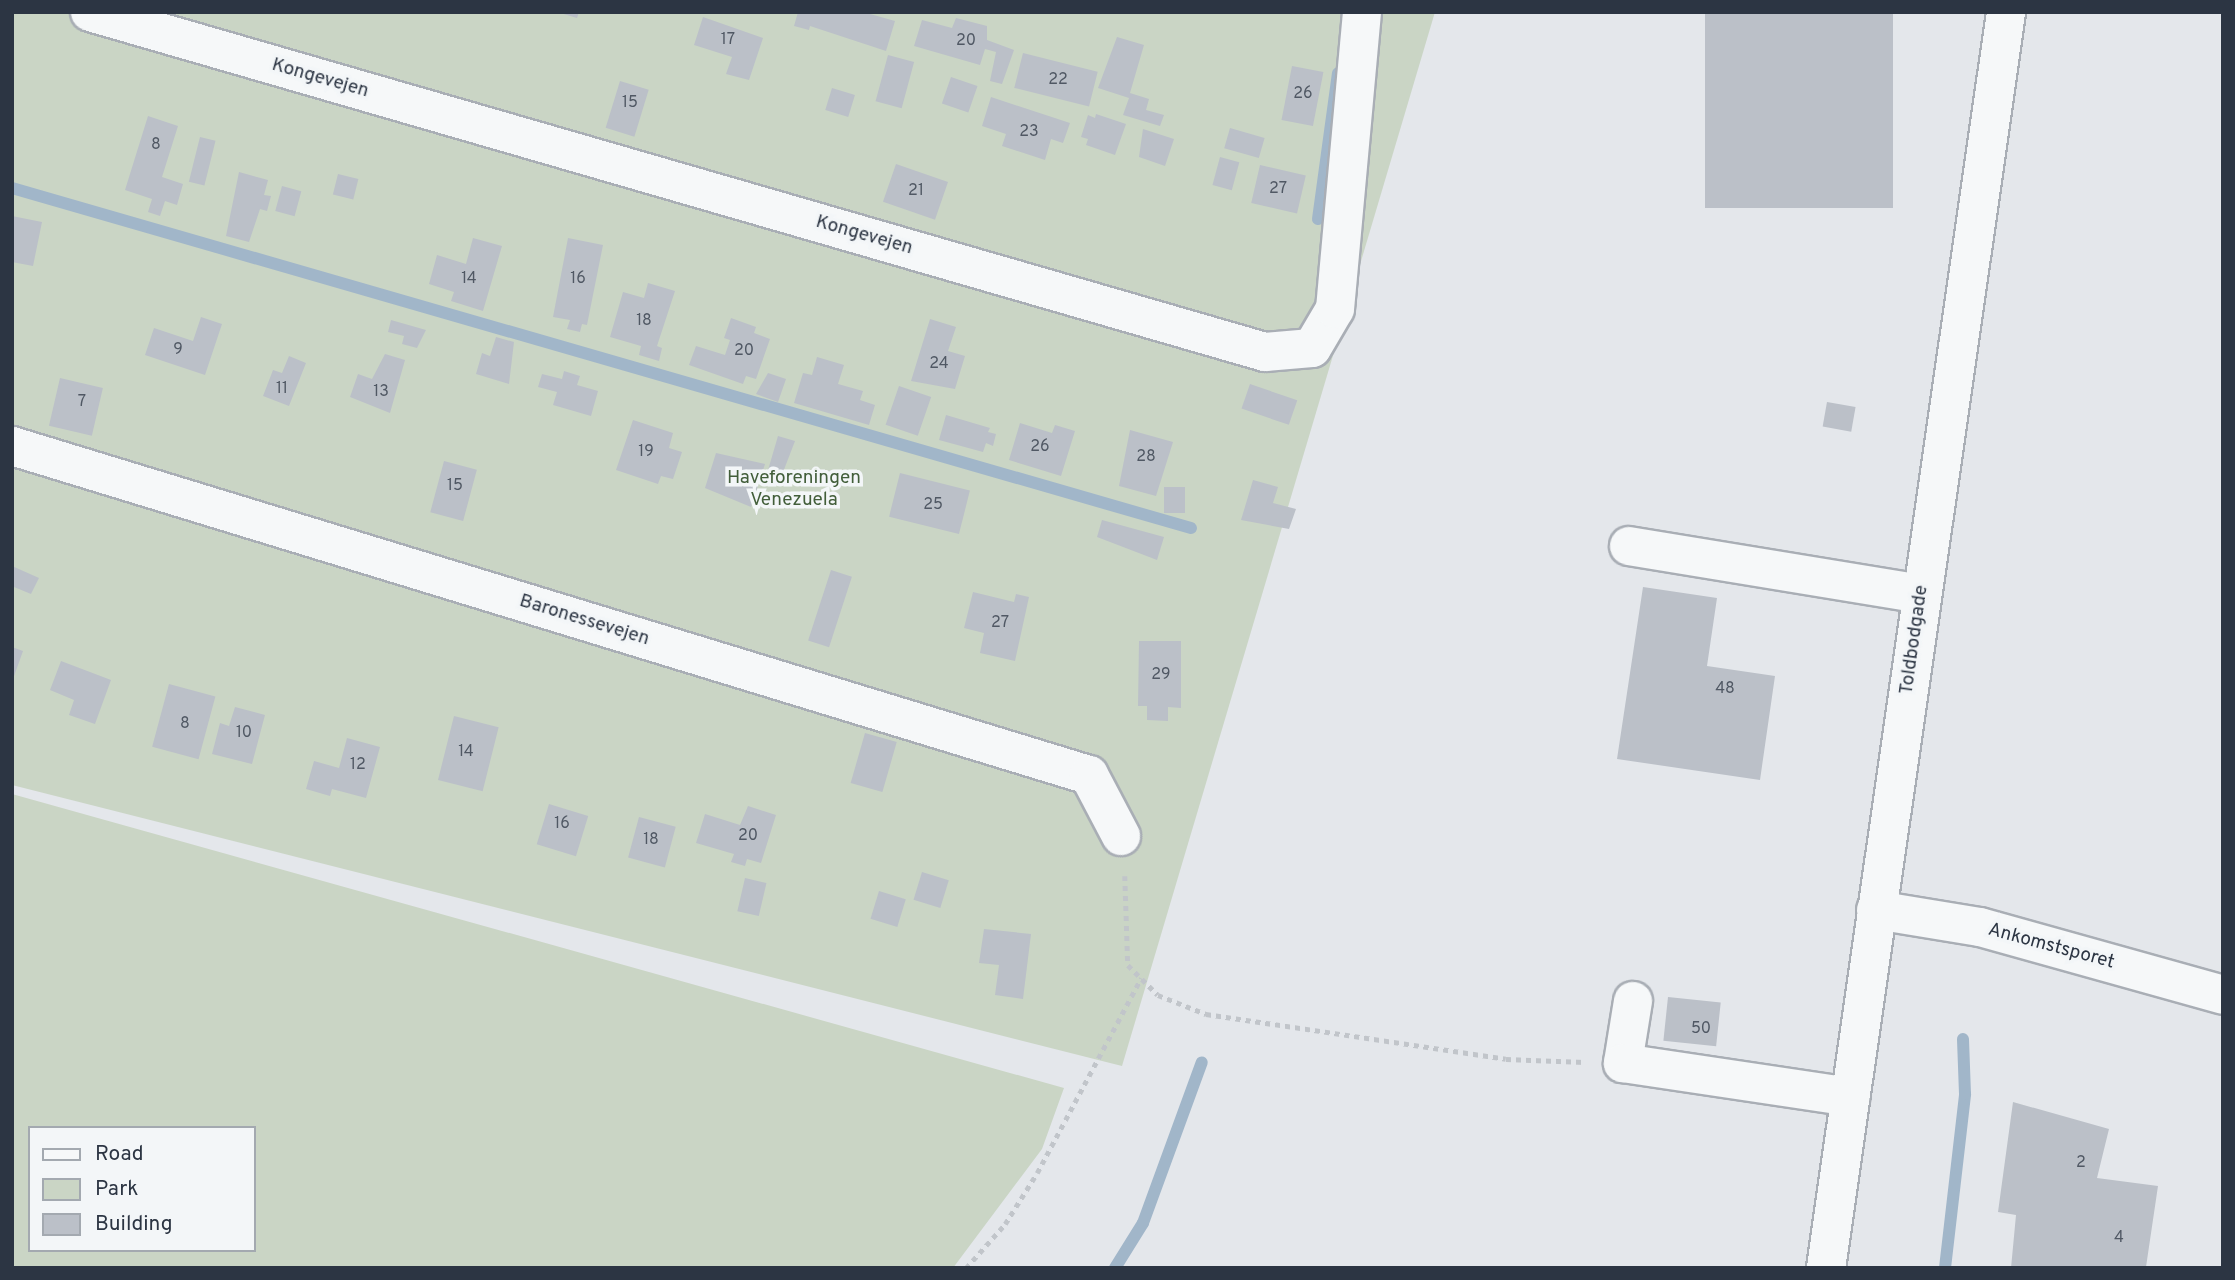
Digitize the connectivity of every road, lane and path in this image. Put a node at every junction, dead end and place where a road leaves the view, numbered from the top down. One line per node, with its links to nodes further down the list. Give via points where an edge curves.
1 (90, 12): 2 (street, Kongevejen, via 1265,352 1312,348 1335,309)
2 (1362, 12)
3 (2006, 12): 6 (street, Toldbodgade)
4 (12, 446): 7 (street, Baronessevejen, via 1089,775)
5 (1629, 546): 6 (street)
6 (1921, 594): 8 (street, Toldbodgade)
7 (1121, 836): 9 (path, via 1128,965)
8 (1876, 910): 10 (street, Ankomstsporet, via 1980,928); 13 (street, Toldbodgade)
9 (1142, 978): 12 (path, via 1157,995 1206,1013 1506,1059); 14 (path, via 1037,1173 1005,1224)
10 (2223, 995)
11 (1633, 1001): 12 (street)
12 (1623, 1063): 13 (street)
13 (1850, 1097): 15 (street, Toldbodgade)
14 (966, 1268)
15 (1825, 1268)

